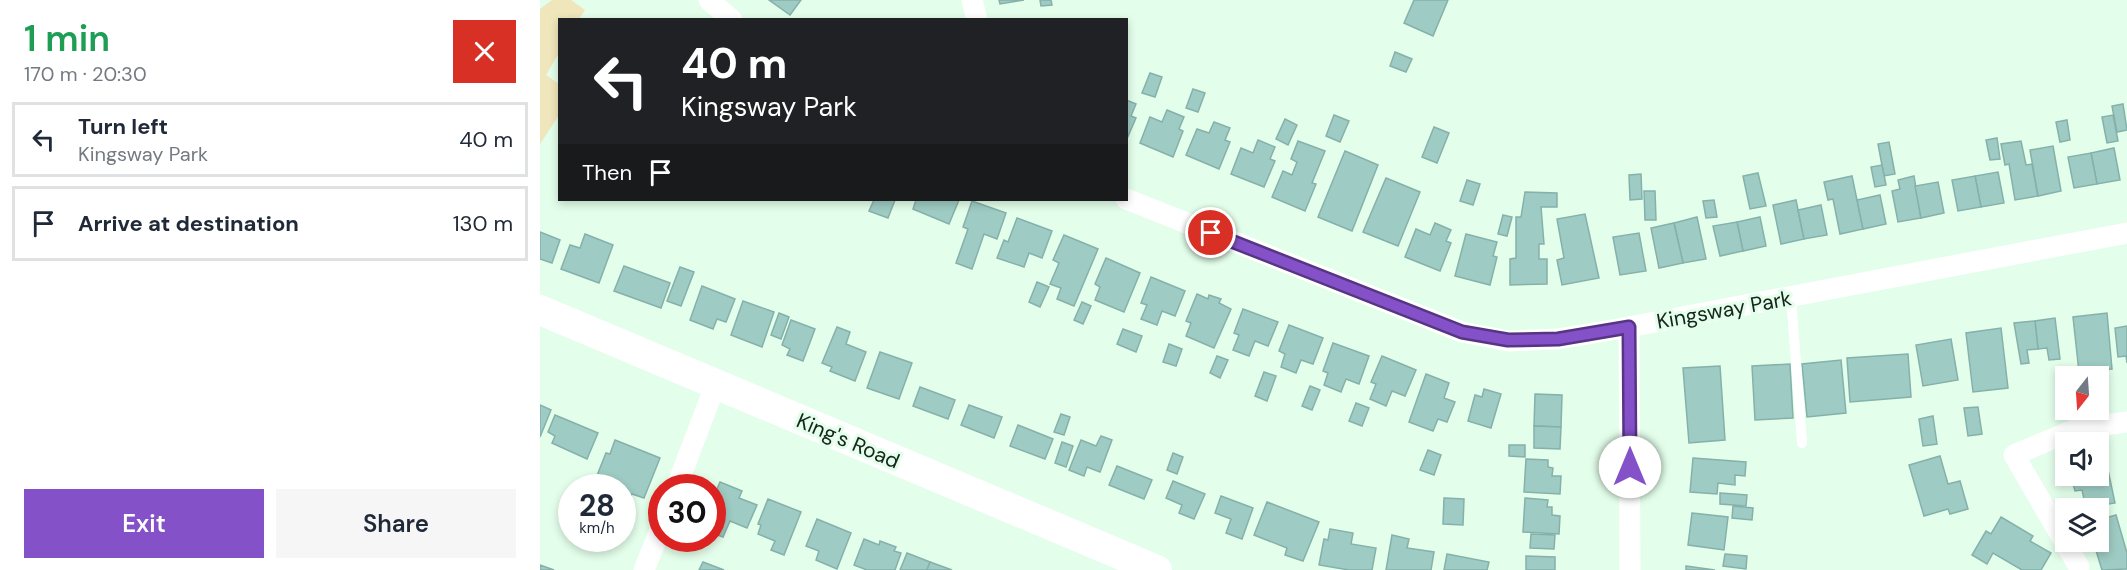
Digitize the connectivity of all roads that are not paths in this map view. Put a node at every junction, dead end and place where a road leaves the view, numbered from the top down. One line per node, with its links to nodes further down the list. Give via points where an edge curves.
1 (709, 0): 3 (street)
2 (972, 0): 4 (street)
3 (730, 18)
4 (976, 18)
5 (1128, 200): 9 (street, Kingsway Park, via 1462,332 1508,340 1548,339)
6 (2127, 233): 7 (street, Kingsway Park)
7 (1791, 297): 9 (street, Kingsway Park); 12 (lane)
8 (540, 310): 10 (street, King's Road)
9 (1629, 327): 18 (street)
10 (715, 386): 13 (street); 17 (street, King's Road)
11 (2127, 422): 15 (street, via 2076,429 2014,455)
12 (1802, 442)
13 (681, 474)
14 (651, 552): 16 (street)
15 (2079, 567)
16 (644, 570)
17 (1157, 570)
18 (1630, 570)

